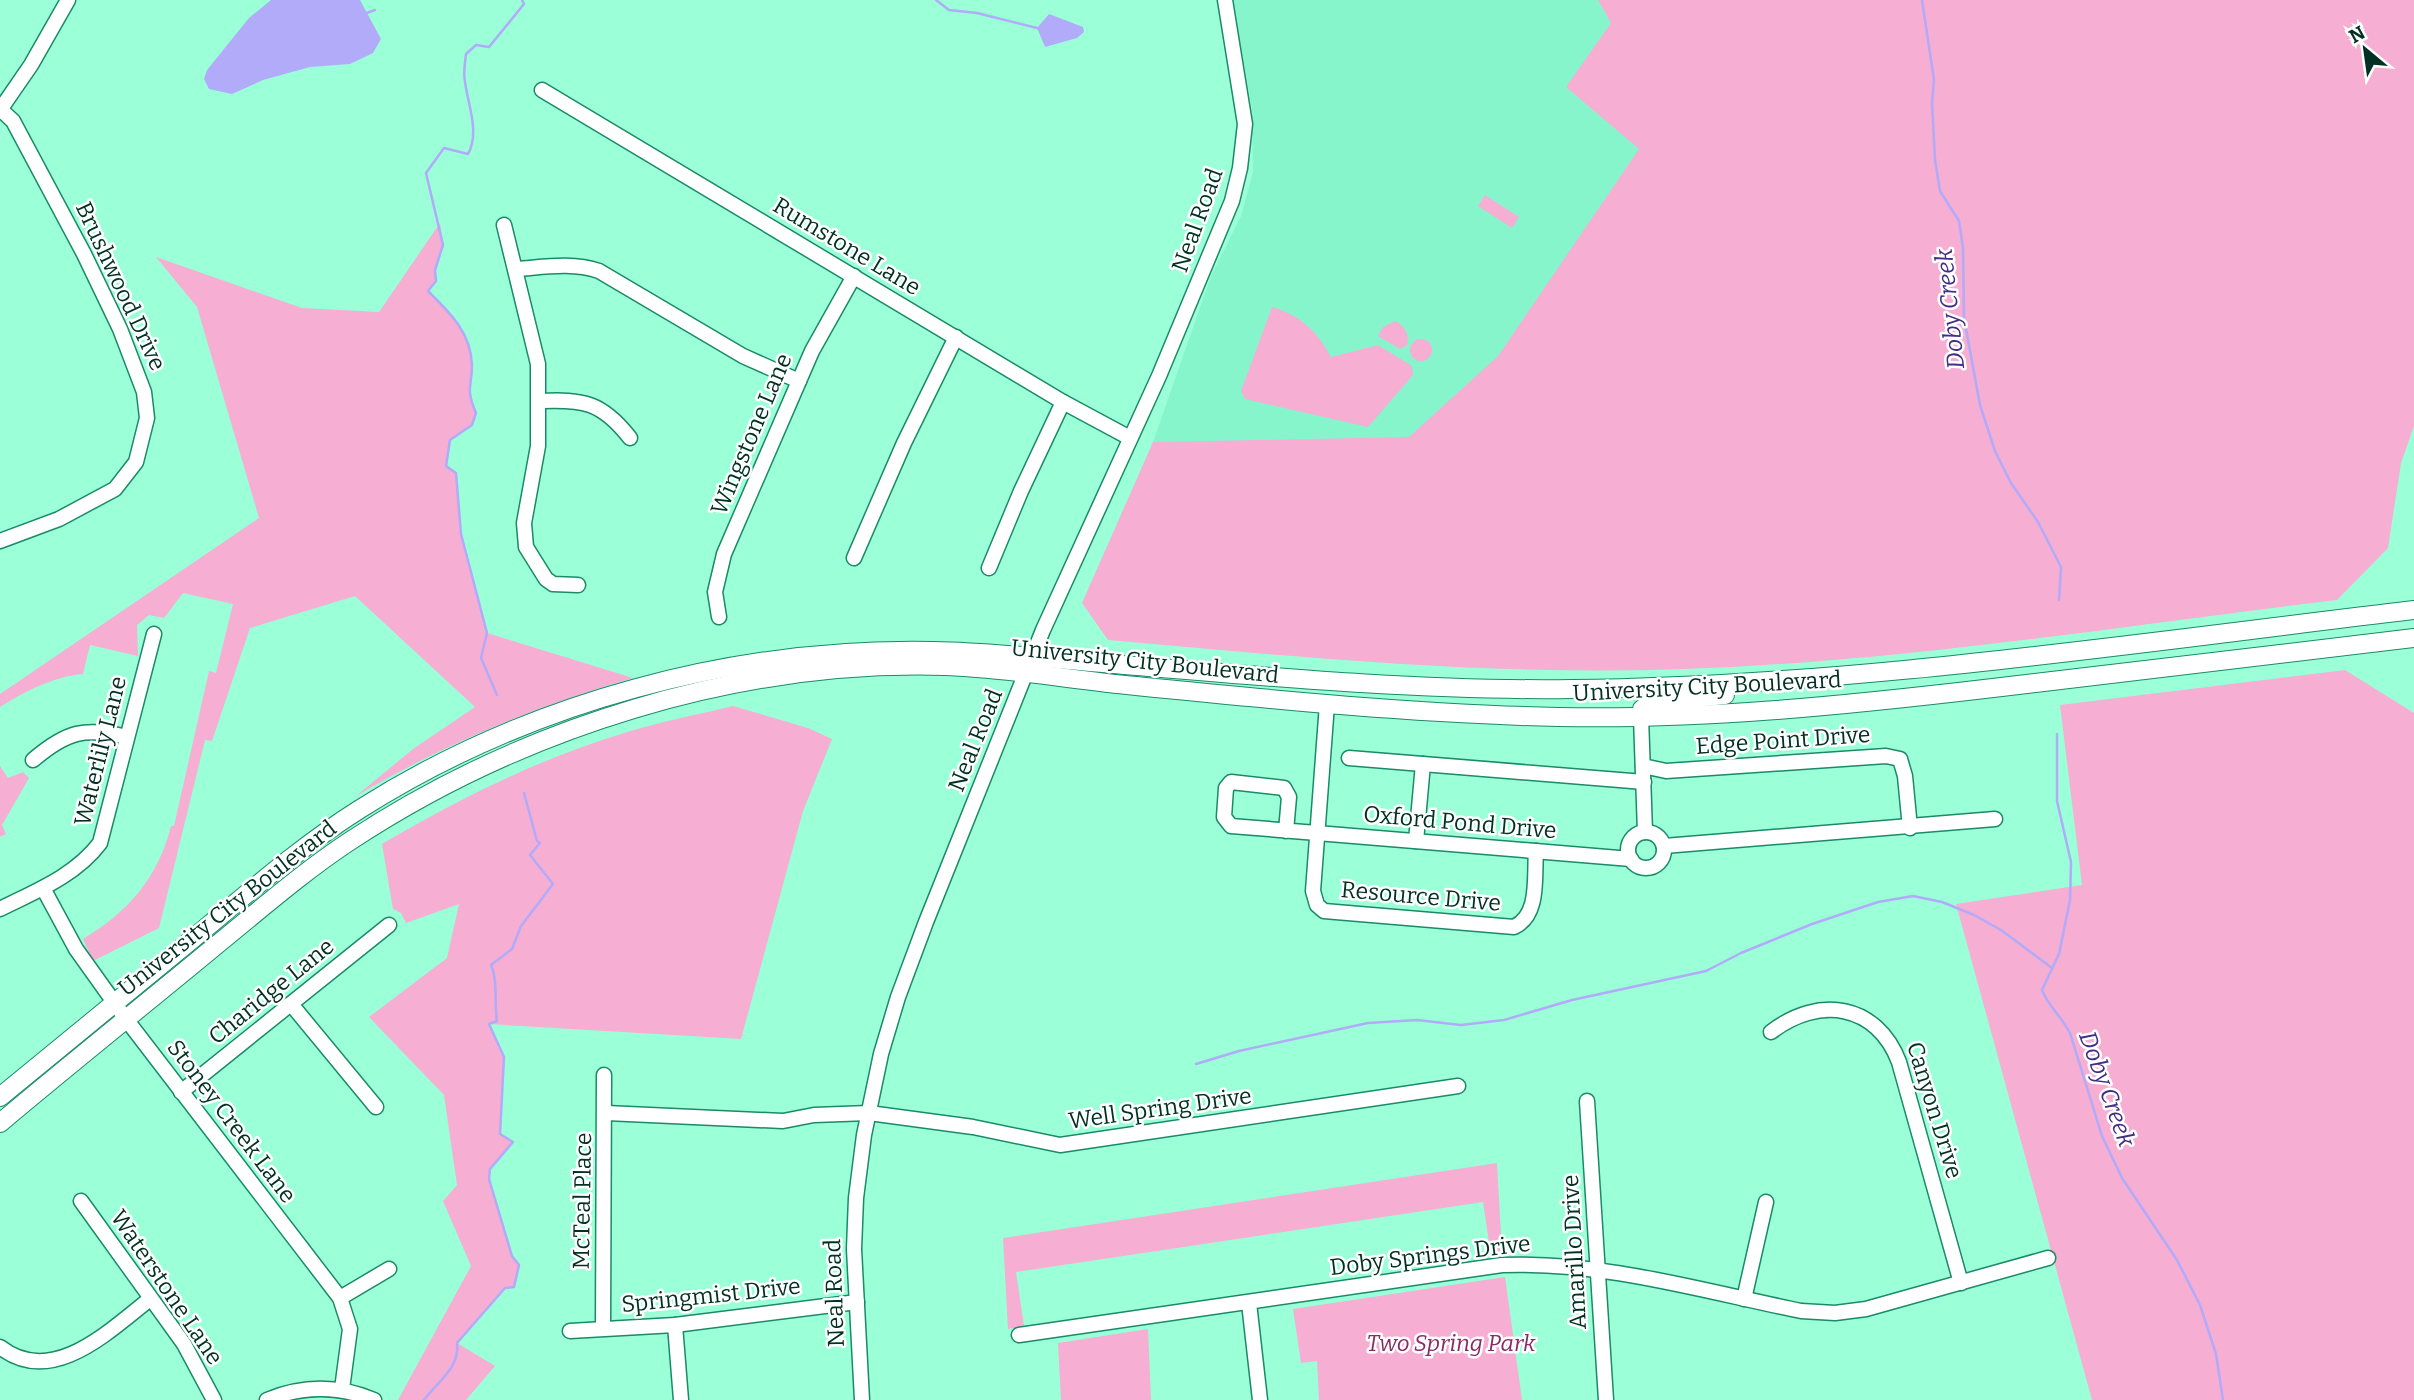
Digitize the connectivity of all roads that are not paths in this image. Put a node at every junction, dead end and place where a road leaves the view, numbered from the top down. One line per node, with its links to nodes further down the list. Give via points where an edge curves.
1 (68, 0): 4 (street, via 32,65)
2 (1225, 0): 13 (street, Neal Road, via 1244,114 1240,168 1210,257)
3 (542, 90): 7 (street, Rumstone Lane)
4 (0, 109): 14 (street, Brushwood Drive, via 13,121 103,293 137,371 147,418 136,462 115,489 59,519)
5 (505, 225): 6 (street)
6 (517, 269): 9 (street, via 563,265 599,271 743,356); 10 (street, via 537,350)
7 (854, 276): 8 (street, Rumstone Lane); 9 (street, Wingstone Lane)
8 (956, 337): 11 (street, Rumstone Lane); 15 (street)
9 (799, 381): 19 (street, Wingstone Lane, via 718,571)
10 (540, 401): 12 (street, via 573,400 598,407); 17 (street, via 536,467 524,523 526,547 546,579 566,587)
11 (1063, 402): 13 (street, Rumstone Lane); 16 (street)
12 (630, 438)
13 (1130, 438): 22 (street, Neal Road)
14 (0, 541)
15 (854, 558)
16 (989, 568)
17 (578, 585)
18 (2414, 610): 24 (main road, University City Boulevard)
19 (719, 617)
20 (154, 634): 27 (street, Waterlily Lane)
21 (2414, 638): 26 (main road, University City Boulevard, via 1850,704)
22 (1032, 657): 23 (street, Neal Road); 24 (main road, University City Boulevard, via 1499,688); 45 (main road, University City Boulevard, via 912,651 788,659 734,666 620,693 543,719 432,769 349,816 297,852)
23 (1026, 674): 25 (main road, University City Boulevard); 47 (main road, University City Boulevard, via 945,666 806,674 670,698 562,733 440,788 352,840); 56 (street, Neal Road, via 898,997)
24 (1768, 683): 26 (main road, via 1754,692 1651,702 1642,709)
25 (1326, 704): 26 (main road, University City Boulevard, via 1494,715); 37 (street, Resource Drive)
26 (1641, 717): 31 (street)
27 (127, 737): 29 (street, via 80,731 53,743); 42 (street, Waterlily Lane, via 100,843 82,864)
28 (1349, 758): 30 (street)
29 (33, 760)
30 (1423, 764): 32 (street); 38 (street)
31 (1643, 766): 32 (street); 34 (street, Edge Point Drive, via 1666,771 1886,756 1900,759)
32 (1644, 782): 36 (street)
33 (1996, 819): 34 (street)
34 (1910, 828): 39 (street)
35 (1286, 831): 35 (street, Oxford Pond Drive, via 1289,797 1284,788 1231,782 1226,788 1227,824); 37 (street, Oxford Pond Drive)
36 (1645, 832): 39 (street, via 1659,837); 41 (street, via 1632,839)
37 (1318, 833): 38 (street, Oxford Pond Drive); 40 (street, Resource Drive, via 1313,891 1317,905 1331,912 1514,927 1531,913)
38 (1416, 841): 40 (street, Oxford Pond Drive)
39 (1664, 846): 41 (street, Oxford Pond Drive, via 1663,858 1654,867 1642,868)
40 (1536, 851): 41 (street, Oxford Pond Drive)
41 (1630, 859)
42 (43, 888): 43 (street, Waterlily Lane); 45 (street, Stoney Creek Lane, via 76,949)
43 (0, 909)
44 (389, 925): 46 (street, Charidge Lane)
45 (116, 1004): 47 (street, Stoney Creek Lane); 52 (main road, University City Boulevard)
46 (291, 1004): 51 (street, Charidge Lane); 54 (street)
47 (126, 1019): 51 (street, Stoney Creek Lane); 57 (main road, University City Boulevard)
48 (1771, 1032): 63 (street, Canyon Drive, via 1795,1017 1842,1010 1862,1016 1889,1038)
49 (604, 1075): 55 (street, McTeal Place)
50 (1458, 1086): 56 (street, Well Spring Drive, via 1060,1145)
51 (181, 1093): 64 (street, Stoney Creek Lane)
52 (0, 1097)
53 (1587, 1101): 62 (street, Amarillo Drive)
54 (376, 1107)
55 (606, 1113): 56 (street, Well Spring Drive, via 783,1121); 70 (street, McTeal Place)
56 (869, 1113): 67 (street, Neal Road, via 856,1198)
57 (0, 1123)
58 (81, 1201): 65 (street, Waterstone Lane)
59 (1766, 1202): 66 (street)
60 (2048, 1258): 63 (street, Doby Springs Drive)
61 (389, 1269): 64 (street)
62 (1598, 1270): 66 (street, Doby Springs Drive); 68 (street, Doby Springs Drive, via 1555,1264 1502,1265); 81 (street, Amarillo Drive)
63 (1961, 1283): 66 (street, Doby Springs Drive, via 1835,1313)
64 (340, 1298): 74 (street, Stoney Creek Lane, via 350,1329)
65 (150, 1299): 73 (street, via 59,1360 24,1360); 75 (street, Waterstone Lane, via 195,1362)
66 (1744, 1299)
67 (857, 1302): 69 (street, Springmist Drive); 79 (street, Neal Road)
68 (1249, 1303): 72 (street, Doby Springs Drive); 80 (street)
69 (675, 1325): 70 (street, Springmist Drive); 78 (street)
70 (603, 1328): 71 (street, Springmist Drive)
71 (570, 1331)
72 (1019, 1335)
73 (0, 1347)
74 (342, 1389): 76 (street, via 300,1390); 77 (street)
75 (214, 1400)
76 (267, 1400)
77 (374, 1400)
78 (681, 1400)
79 (862, 1400)
80 (1260, 1400)
81 (1606, 1400)

